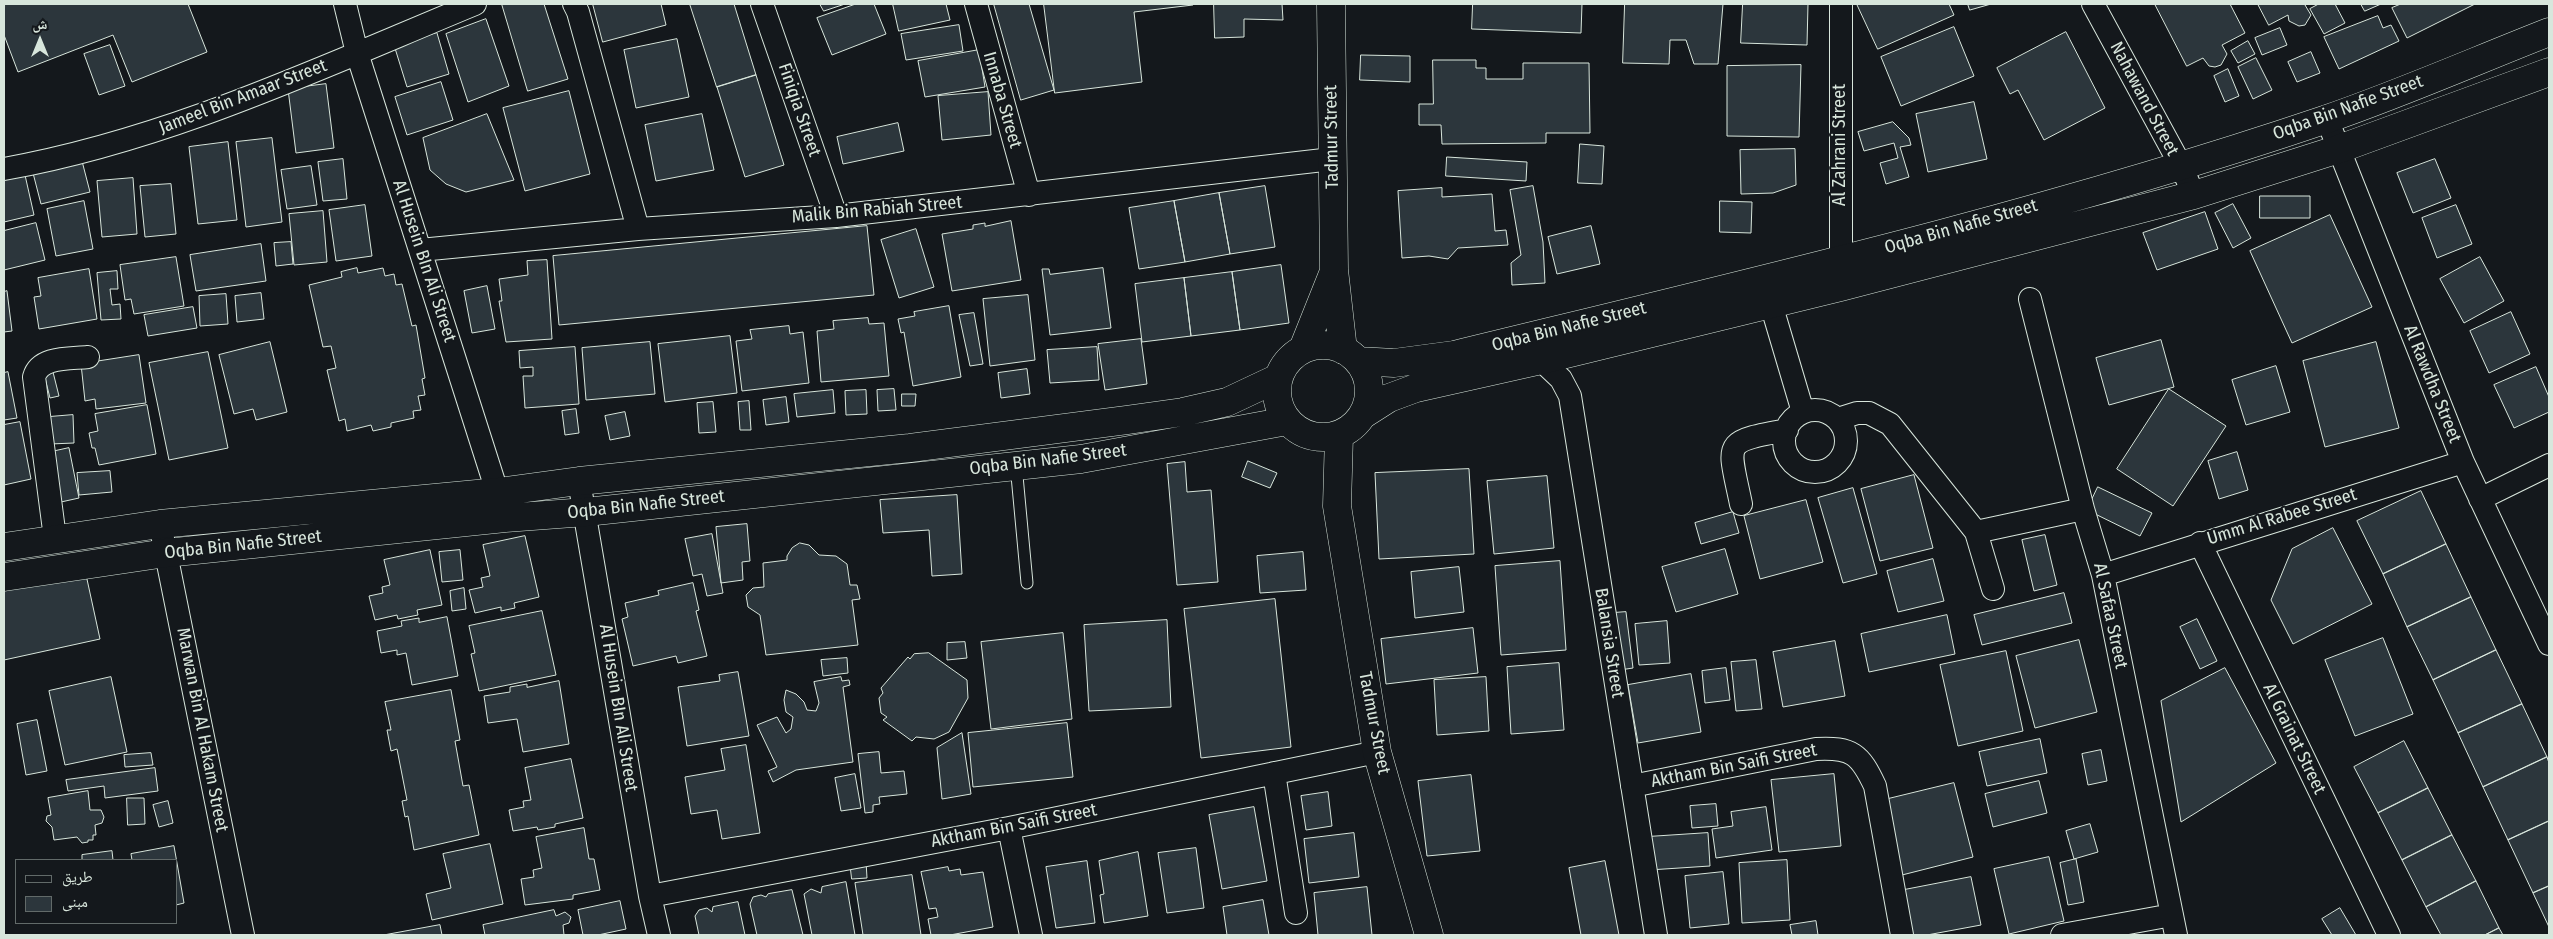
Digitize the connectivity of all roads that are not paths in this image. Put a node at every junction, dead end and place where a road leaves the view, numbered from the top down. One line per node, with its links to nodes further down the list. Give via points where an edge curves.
1 (345, 4): 10 (street, Al Husein BIn Ali Street)
2 (475, 4): 10 (street, Jameel Bin Amaar Street)
3 (574, 4): 20 (street)
4 (762, 4): 19 (street, Finiqia Street)
5 (976, 4): 17 (street, Innaba Street)
6 (1331, 4): 14 (street, Tadmur Street)
7 (1841, 4): 23 (street, Al Zahrani Street)
8 (2093, 4): 15 (street, Nahawand Street)
9 (2549, 32): 12 (street, Oqba Bin Nafie Street)
10 (357, 53): 16 (street, Jameel Bin Amaar Street, via 179,123 60,159); 21 (street, Al Husein BIn Ali Street)
11 (2549, 72): 13 (street, Oqba Bin Nafie Street)
12 (2327, 119): 13 (street, Al Rawdha Street); 15 (street, Oqba Bin Nafie Street)
13 (2339, 149): 18 (street, Oqba Bin Nafie Street); 38 (street, Al Rawdha Street)
14 (1332, 159): 17 (street, Malik Bin Rabiah Street); 22 (street, Tadmur Street)
15 (2180, 166): 18 (street, Nahawand Street); 23 (street, Oqba Bin Nafie Street)
16 (4, 169)
17 (1029, 195): 19 (street, Malik Bin Rabiah Street)
18 (2194, 195): 23 (street, Oqba Bin Nafie Street)
19 (836, 216): 20 (street, Malik Bin Rabiah Street)
20 (638, 229): 21 (street, Malik Bin Rabiah Street)
21 (420, 250): 42 (street, Al Husein BIn Ali Street)
22 (1334, 270): 26 (street, Tadmur Street); 27 (street, Tadmur Street)
23 (1841, 274): 25 (street, Oqba Bin Nafie Street); 27 (street, Oqba Bin Nafie Street, via 1454,355 1394,363)
24 (2030, 299): 46 (street, Al Safaa Street)
25 (1770, 304): 29 (street, Oqba Bin Nafie Street); 31 (street)
26 (1303, 349): 27 (street, via 1323,345); 30 (street, via 1287,361)
27 (1350, 355): 32 (street, via 1366,373 1369,386)
28 (88, 357): 51 (street, via 43,363 34,377)
29 (1541, 360): 32 (street, Oqba Bin Nafie Street, via 1416,388 1389,398); 62 (street, Balansia Street, via 1561,379 1570,396)
30 (1278, 378): 34 (street, via 1276,393); 41 (street, Oqba Bin Nafie Street, via 1227,402 1174,413 910,448)
31 (1804, 412): 33 (street, via 1818,410); 35 (street, via 1791,422)
32 (1364, 414): 36 (street, via 1349,430)
33 (1838, 420): 35 (street, via 1845,434 1845,450 1836,464 1821,471 1805,470 1792,461 1785,446); 50 (street, via 1857,413 1869,413 1890,424)
34 (1286, 421): 37 (street); 39 (street, Oqba Bin Nafie Street, via 1081,459)
35 (1787, 430): 44 (street, via 1741,439 1734,446 1731,456)
36 (1339, 435): 37 (street); 45 (street, Tadmur Street)
37 (1311, 436): 45 (street, Tadmur Street)
38 (2463, 462): 43 (street, Al Rawdha Street); 52 (street, Umm Al Rabee Street)
39 (1016, 465): 47 (street, Oqba Bin Nafie Street); 57 (lane)
40 (2549, 465): 43 (street)
41 (579, 481): 42 (street, Oqba Bin Nafie Street); 47 (street, Al Husein BIn Ali Street)
42 (498, 492): 48 (street, Al Husein BIn Ali Street); 49 (street, Oqba Bin Nafie Street)
43 (2480, 499): 59 (street, Al Rawdha Street)
44 (1741, 504)
45 (1338, 506): 60 (street, Tadmur Street)
46 (2083, 509): 50 (street); 55 (street, Al Safaa Street)
47 (586, 512): 48 (street, Oqba Bin Nafie Street); 64 (street, Al Husein BIn Ali Street)
48 (505, 518): 54 (street, Oqba Bin Nafie Street)
49 (160, 524): 51 (street, Oqba Bin Nafie Street); 54 (street, Marwan Bin Al Hakam Street)
50 (1976, 532): 58 (street)
51 (55, 538): 53 (street, Oqba Bin Nafie Street)
52 (2200, 542): 55 (street, Umm Al Rabee Street); 74 (street, Al Grainat Street)
53 (4, 547)
54 (166, 553): 56 (street, Oqba Bin Nafie Street); 67 (street, Marwan Bin Al Hakam Street)
55 (2103, 574): 66 (street, Al Safaa Street)
56 (4, 577)
57 (1027, 583)
58 (1993, 589)
59 (2549, 644)
60 (1376, 752): 61 (street, Aktham Bin Saifi Street); 70 (street, Tadmur Street)
61 (1274, 773): 63 (street, Aktham Bin Saifi Street); 65 (street)
62 (1632, 786): 71 (street, Balansia Street); 72 (street, Aktham Bin Saifi Street, via 1816,749 1835,748 1853,752 1866,767 1875,786)
63 (1009, 828): 64 (street, Aktham Bin Saifi Street); 69 (street)
64 (650, 896): 68 (street, Al Husein BIn Ali Street)
65 (1296, 913)
66 (2174, 925): 73 (street)
67 (243, 935)
68 (659, 935)
69 (1031, 935)
70 (1429, 935)
71 (1656, 935)
72 (1902, 935)
73 (2062, 935)
74 (2389, 935)

